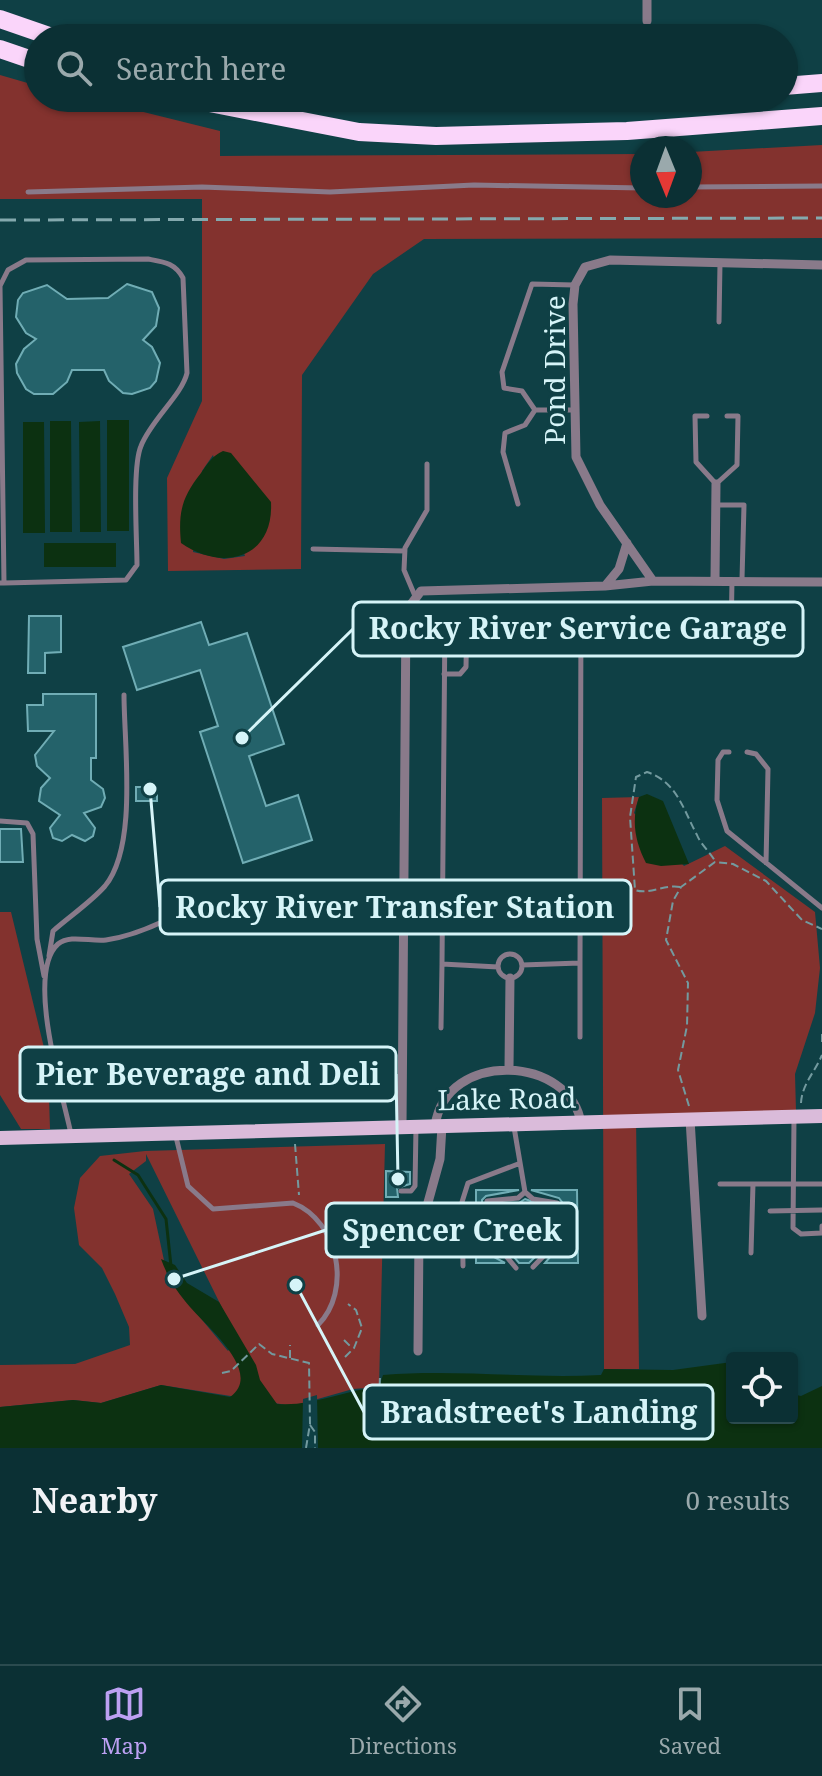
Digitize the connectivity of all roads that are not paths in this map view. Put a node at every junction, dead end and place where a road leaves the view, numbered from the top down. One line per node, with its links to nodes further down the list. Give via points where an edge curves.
1 (647, 0): 3 (street)
2 (0, 19): 4 (highway)
3 (647, 21)
4 (24, 27)
5 (0, 49): 6 (highway)
6 (24, 57)
7 (822, 83): 8 (highway)
8 (798, 85)
9 (256, 112): 10 (highway, via 359,132 436,136 627,131)
10 (822, 116)
11 (822, 186): 12 (lane)
12 (702, 187)
13 (630, 188): 14 (lane)
14 (28, 192)
15 (720, 262): 16 (street, Pond Drive); 17 (street, Pond Drive, via 610,260 585,267); 18 (lane)
16 (822, 265)
17 (575, 285): 19 (lane, via 532,284 502,372 504,388 522,391); 20 (street, Pond Drive)
18 (719, 322)
19 (535, 410): 20 (lane); 25 (lane, via 525,425 505,433 503,452)
20 (575, 410): 27 (street, Pond Drive, via 576,457)
21 (707, 416): 24 (lane, via 695,416 696,462)
22 (727, 416): 24 (lane, via 738,416 737,465)
23 (427, 464): 29 (lane, via 427,510)
24 (716, 484): 26 (street)
25 (518, 504)
26 (716, 505): 30 (lane, via 744,505); 31 (street)
27 (627, 543): 32 (street, Pond Drive); 35 (street, via 619,569)
28 (313, 549): 29 (lane)
29 (405, 551): 36 (lane, via 404,570)
30 (737, 579): 31 (street); 33 (street); 40 (lane)
31 (715, 580): 32 (street)
32 (653, 581): 35 (street)
33 (822, 582)
34 (2, 583): 34 (lane, via 126,580 137,565 139,450 187,373 183,278 167,262 26,260 8,270 0,286)
35 (605, 586): 36 (street, via 421,591)
36 (415, 596): 63 (street, via 406,611)
37 (581, 606): 50 (lane)
38 (467, 610): 41 (lane, via 466,667 460,674)
39 (445, 616): 41 (lane)
40 (731, 639)
41 (444, 674): 51 (lane)
42 (124, 695): 49 (lane, via 125,826 118,865 105,886 53,931)
43 (729, 752): 46 (lane, via 718,760 717,800 723,820 727,831)
44 (747, 752): 46 (lane, via 756,754 768,769)
45 (0, 821): 54 (lane, via 27,823 33,834 37,939)
46 (766, 864): 48 (lane)
47 (222, 887): 49 (lane, via 190,909 152,925 105,940 59,943)
48 (822, 908)
49 (49, 957): 54 (lane)
50 (580, 963): 52 (lane); 57 (lane)
51 (442, 964): 53 (lane); 56 (lane)
52 (522, 965): 53 (lane, via 509,954); 55 (lane)
53 (498, 967): 55 (lane)
54 (44, 978): 67 (lane, via 45,1008)
55 (510, 978): 58 (street)
56 (441, 1028)
57 (580, 1037)
58 (509, 1068): 62 (street, via 562,1090 579,1110); 64 (street, via 455,1086 439,1104)
59 (797, 1111): 60 (main road, Lake Road); 61 (main road, Lake Road); 72 (lane)
60 (690, 1113): 62 (main road, Lake Road); 84 (street)
61 (822, 1116)
62 (581, 1124): 65 (main road, Lake Road)
63 (409, 1126): 64 (main road, Lake Road); 66 (main road, Lake Road); 74 (lane, via 415,1186)
64 (438, 1126): 65 (main road, Lake Road); 86 (street, via 440,1159 419,1235)
65 (514, 1126): 69 (lane)
66 (175, 1132): 67 (main road, Lake Road); 85 (lane, via 188,1186 201,1202 228,1211 293,1203 322,1226 333,1245 337,1277 333,1306)
67 (71, 1135): 68 (main road, Lake Road)
68 (0, 1138)
69 (518, 1164): 75 (lane); 81 (lane, via 468,1183 462,1202)
70 (720, 1184): 71 (lane)
71 (753, 1184): 72 (lane); 80 (lane)
72 (794, 1184): 73 (lane); 76 (lane)
73 (822, 1184)
74 (401, 1191)
75 (525, 1192): 82 (lane, via 533,1199 557,1203 556,1243); 83 (lane, via 518,1198 487,1201 488,1249 506,1256)
76 (794, 1210): 77 (lane); 78 (lane); 79 (lane, via 793,1228 801,1234 822,1233)
77 (822, 1210)
78 (770, 1211)
79 (822, 1226)
80 (751, 1253)
81 (463, 1266)
82 (533, 1267)
83 (516, 1268)
84 (702, 1316)
85 (318, 1325)
86 (418, 1351)

